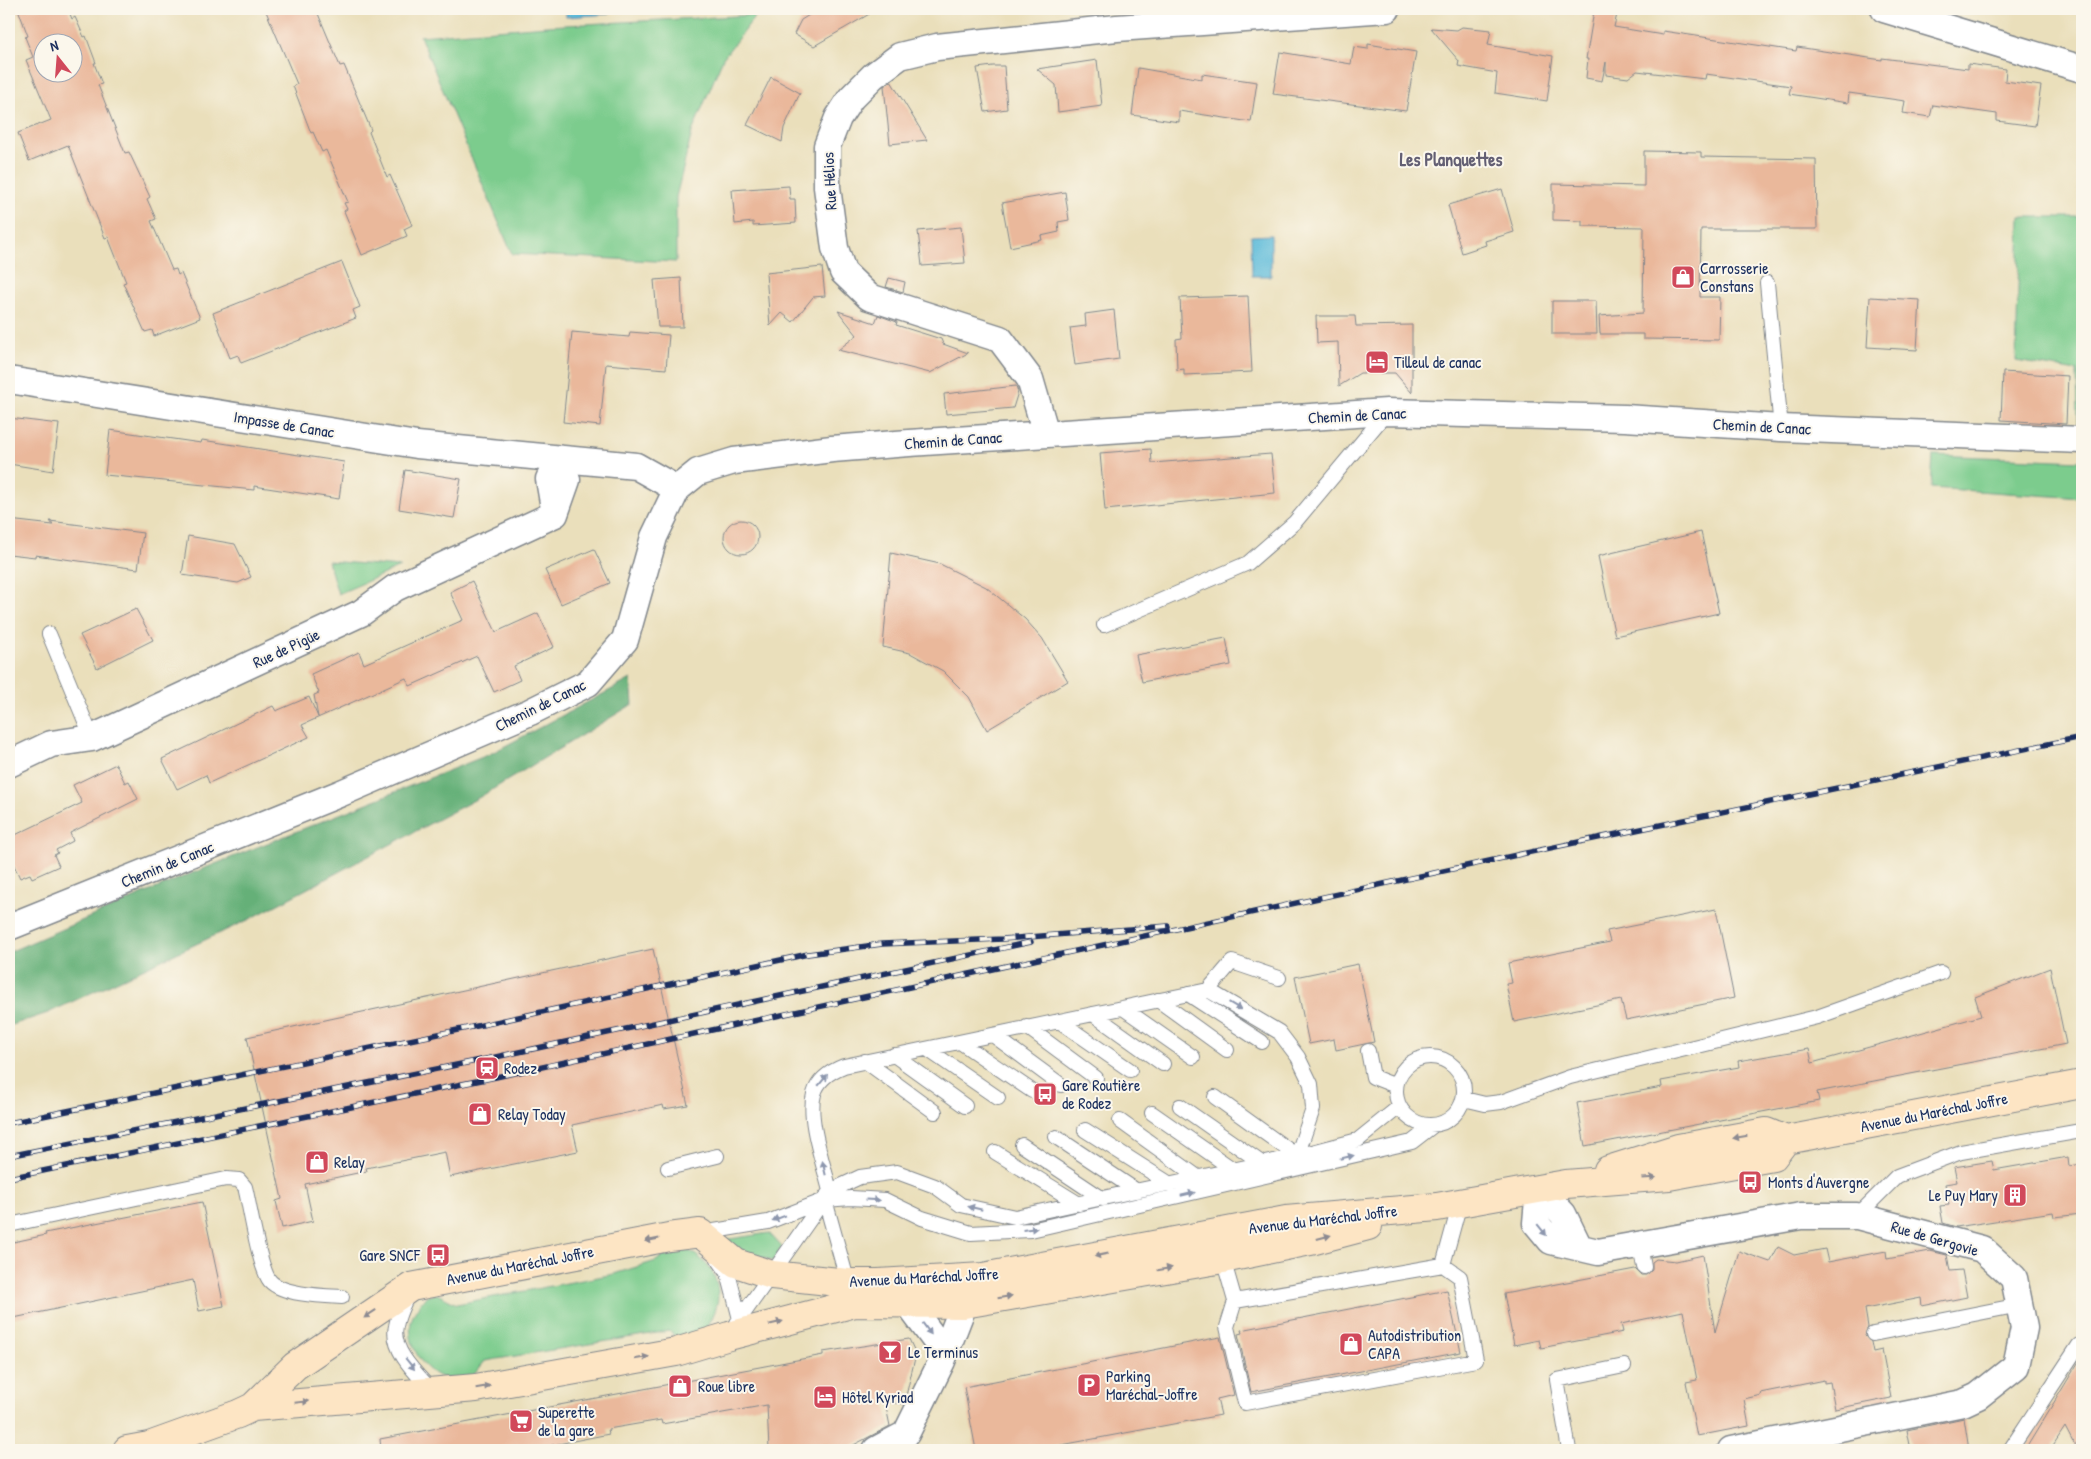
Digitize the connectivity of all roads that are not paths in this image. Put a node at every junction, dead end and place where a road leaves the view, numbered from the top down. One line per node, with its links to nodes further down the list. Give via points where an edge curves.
1 (1388, 9): 8 (street, Rue Hélios, via 1117,28 937,47 900,56 851,98 838,118 827,146 835,248 843,272 869,297 1000,339 1030,379)
2 (1884, 9): 3 (street)
3 (2082, 69)
4 (1766, 283): 7 (lane)
5 (9, 380): 10 (street, Impasse de Canac, via 417,445)
6 (1387, 412): 7 (street, Chemin de Canac, via 1625,418); 8 (street, Chemin de Canac); 12 (lane, via 1295,522 1248,563)
7 (1781, 428): 9 (street, Chemin de Canac)
8 (1046, 434): 11 (street, Chemin de Canac, via 832,449 734,461 698,472)
9 (2082, 440)
10 (560, 460): 11 (street, via 636,466); 14 (street, Rue de Pigüe, via 549,479 555,514 395,588 361,613)
11 (676, 489): 16 (street, Chemin de Canac, via 654,536 625,640 588,683 530,712 338,794)
12 (1104, 625)
13 (49, 634): 14 (lane)
14 (92, 738): 15 (street, Rue de Pigüe, via 51,744)
15 (9, 764)
16 (9, 927)
17 (1940, 973): 44 (lane, via 1817,1017 1570,1077 1501,1102 1485,1104)
18 (1279, 978): 19 (lane, via 1232,962)
19 (1208, 990): 20 (lane); 58 (lane, one-way to 58, via 1279,1032 1298,1057 1311,1084 1313,1109)
20 (1188, 994): 21 (lane); 28 (lane)
21 (1158, 1000): 22 (lane); 30 (lane)
22 (1123, 1008): 23 (lane); 33 (lane)
23 (1093, 1014): 24 (lane); 35 (lane)
24 (1060, 1021): 25 (lane); 36 (lane)
25 (1027, 1028): 26 (lane); 37 (lane)
26 (993, 1035): 27 (lane); 39 (lane)
27 (960, 1042): 29 (lane); 41 (lane)
28 (1262, 1042)
29 (927, 1048): 32 (lane); 43 (lane)
30 (1227, 1050)
31 (1368, 1051): 40 (lane, via 1373,1077)
32 (894, 1055): 34 (lane); 45 (lane)
33 (1194, 1057)
34 (865, 1062): 48 (lane); 66 (lane, one-way to 34, via 814,1124 814,1094 830,1072)
35 (1163, 1064)
36 (1130, 1070)
37 (1096, 1078)
38 (2082, 1084): 64 (main road, Avenue du Maréchal Joffre, via 1786,1140 1766,1132 1678,1148 1566,1184)
39 (1061, 1085)
40 (1396, 1086): 44 (lane, via 1411,1063 1426,1057 1437,1058 1456,1069 1462,1078); 47 (lane)
41 (1032, 1091)
42 (1215, 1097): 58 (lane)
43 (998, 1098)
44 (1464, 1099): 51 (lane, via 1453,1117)
45 (966, 1106)
46 (1180, 1106): 59 (lane)
47 (1399, 1107): 51 (lane, via 1414,1122); 58 (lane, via 1358,1140)
48 (935, 1112)
49 (1152, 1113): 61 (lane)
50 (1120, 1121): 62 (lane)
51 (1434, 1125): 66 (lane, one-way to 51, via 885,1200 922,1218 971,1232 1031,1230 1412,1142)
52 (1085, 1130): 63 (lane)
53 (2081, 1131): 70 (lane, via 1961,1152 1897,1176)
54 (1056, 1137): 65 (lane)
55 (1022, 1146): 67 (lane)
56 (995, 1152): 68 (lane)
57 (717, 1156): 60 (lane)
58 (1296, 1156): 59 (lane)
59 (1263, 1164): 61 (lane)
60 (668, 1168)
61 (1234, 1170): 62 (lane)
62 (1199, 1178): 63 (lane)
63 (1170, 1184): 65 (lane)
64 (1539, 1189): 69 (main road, Avenue du Maréchal Joffre); 70 (street, Rue de Gergovie, via 1536,1223 1551,1241 1598,1252 1642,1256 1801,1216)
65 (1137, 1191): 67 (lane)
66 (827, 1196): 68 (lane, one-way to 66, via 1015,1217 961,1205 935,1186 897,1172 860,1177); 72 (lane, one-way to 72, via 768,1222); 75 (lane); 76 (lane)
67 (1103, 1198): 68 (lane)
68 (1079, 1204)
69 (1449, 1205): 73 (main road, Avenue du Maréchal Joffre, one-way to 69, via 1315,1240); 74 (lane); 76 (main road, Avenue du Maréchal Joffre, one-way to 76, via 1286,1220 983,1277)
70 (1857, 1216): 82 (street, Rue de Gergovie, via 1982,1250 2014,1278)
71 (9, 1225): 78 (lane, via 226,1179 239,1180 246,1186 263,1267 271,1282 295,1293)
72 (700, 1233): 75 (main road, Avenue du Maréchal Joffre, via 736,1263); 77 (main road, Avenue du Maréchal Joffre, one-way to 77); 83 (lane, via 728,1273)
73 (1224, 1259): 79 (lane); 80 (main road, Avenue du Maréchal Joffre, one-way to 73)
74 (1443, 1265): 79 (lane); 79 (lane, via 1460,1277 1476,1360 1245,1403 1227,1327)
75 (772, 1275): 76 (main road, Avenue du Maréchal Joffre); 83 (lane)
76 (848, 1283)
77 (410, 1287): 88 (lane, one-way to 88, via 395,1327 398,1345 405,1360); 89 (main road, Avenue du Maréchal Joffre, one-way to 89, via 295,1366)
78 (342, 1297)
79 (1234, 1301)
80 (964, 1304): 81 (main road, Avenue du Maréchal Joffre); 86 (street)
81 (909, 1305): 83 (main road, Avenue du Maréchal Joffre, one-way to 81, via 855,1303); 86 (street, one-way to 86)
82 (2020, 1305): 84 (lane); 93 (street, Rue de Gergovie, via 2024,1328 2016,1366 1978,1396 1963,1403)
83 (734, 1327): 88 (main road, Avenue du Maréchal Joffre, one-way to 83, via 676,1352)
84 (1873, 1334)
85 (2082, 1349): 94 (lane, via 2078,1345)
86 (944, 1352): 91 (street, via 906,1434)
87 (1624, 1366): 92 (lane, via 1556,1380)
88 (434, 1393): 89 (main road, Avenue du Maréchal Joffre, one-way to 88)
89 (253, 1406): 90 (main road, Avenue du Maréchal Joffre, via 149,1446)
90 (127, 1450)
91 (876, 1450)
92 (1569, 1450)
93 (1731, 1450)
94 (2010, 1450)

